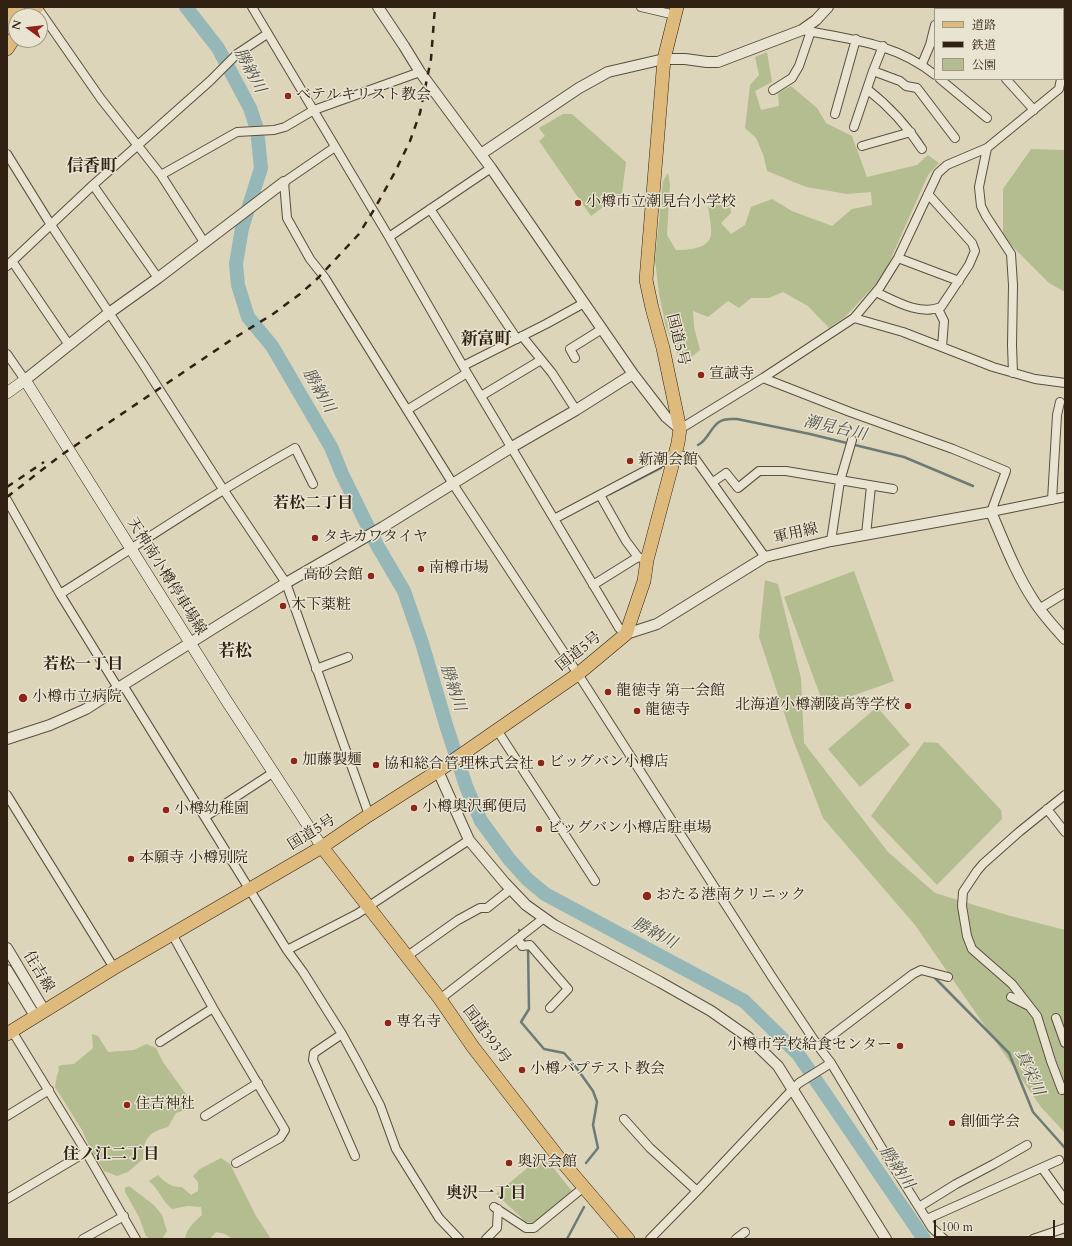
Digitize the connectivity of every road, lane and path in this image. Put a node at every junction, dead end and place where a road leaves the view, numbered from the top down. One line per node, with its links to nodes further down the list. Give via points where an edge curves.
1 (18, 7): 8 (main road)
2 (37, 7): 31 (street, via 101,99)
3 (252, 7): 11 (street)
4 (378, 7): 17 (street)
5 (641, 7): 7 (street)
6 (828, 7): 9 (street)
7 (676, 11): 14 (main road, 国道5号)
8 (7, 20)
9 (806, 31): 12 (street); 14 (street, via 718,62); 23 (street, via 799,66 792,78)
10 (934, 31): 15 (street)
11 (267, 34): 24 (street); 31 (street, via 237,54)
12 (856, 40): 13 (street); 26 (street)
13 (883, 46): 15 (street); 16 (street)
14 (664, 59): 37 (street, via 608,72 579,88); 74 (main road, 国道5号, via 646,280 664,348)
15 (922, 64): 18 (street)
16 (872, 71): 22 (street); 30 (street, via 900,81 906,86 917,88)
17 (420, 72): 24 (street); 37 (street)
18 (934, 74)
19 (1007, 80): 25 (street)
20 (1061, 80): 25 (street, via 1059,89)
21 (945, 81): 27 (street)
22 (867, 89): 28 (street); 29 (street, via 889,107)
23 (773, 90)
24 (314, 110): 33 (street); 39 (street, via 285,127 237,132)
25 (1034, 110): 34 (street)
26 (835, 114)
27 (987, 118)
28 (854, 127)
29 (911, 132): 32 (street); 35 (street)
30 (955, 138)
31 (138, 146): 39 (street); 41 (street)
32 (862, 146)
33 (335, 147): 40 (street); 45 (street)
34 (987, 148): 42 (street, via 946,165 938,173); 64 (street, via 979,187 981,206 1010,254 1013,285)
35 (922, 149)
36 (7, 154): 44 (street)
37 (481, 154): 38 (street)
38 (491, 168): 43 (street); 52 (street)
39 (161, 175): 46 (street)
40 (284, 182): 46 (street); 72 (street, via 287,218 310,259 325,278)
41 (94, 185): 44 (street); 49 (street)
42 (928, 194): 47 (street); 50 (street, via 972,243 975,251)
43 (430, 209): 45 (street); 57 (street)
44 (51, 225): 48 (street); 54 (street)
45 (389, 237): 63 (street)
46 (204, 242): 49 (street)
47 (898, 258): 50 (street); 51 (street)
48 (9, 264): 58 (street)
49 (158, 278): 54 (street)
50 (958, 281): 53 (street)
51 (876, 292): 53 (street, via 921,310); 55 (street)
52 (584, 303): 56 (street); 57 (street)
53 (938, 309): 59 (street, via 944,321)
54 (109, 313): 58 (street); 83 (street)
55 (854, 318): 59 (street, via 904,332); 66 (street)
56 (602, 329): 61 (street, via 570,349); 65 (street)
57 (520, 338): 62 (street); 63 (street)
58 (69, 345): 67 (street)
59 (942, 347): 64 (street)
60 (7, 354): 67 (street)
61 (576, 358)
62 (541, 360): 70 (street); 73 (street)
63 (465, 370): 70 (street); 72 (street)
64 (1013, 373): 68 (street)
65 (633, 374): 73 (street); 74 (street, via 666,417)
66 (763, 378): 74 (street); 89 (street, via 1006,471)
67 (25, 380): 69 (main road); 93 (main road, 天神南小樽停車場線)
68 (1065, 383)
69 (7, 393)
70 (481, 396): 76 (street)
71 (1060, 402): 88 (street)
72 (407, 410): 81 (street)
73 (576, 410): 76 (street)
74 (680, 429): 77 (main road, 国道5号)
75 (851, 443): 78 (street)
76 (512, 447): 81 (street); 90 (street)
77 (675, 455): 79 (street, via 694,457); 85 (street); 95 (main road, 国道5号)
78 (840, 481): 79 (street, via 786,471 759,471 738,488 726,473); 82 (street); 92 (street)
79 (713, 482): 94 (street)
80 (313, 484): 83 (street, via 295,448)
81 (453, 484): 96 (street); 106 (street)
82 (871, 486): 84 (street); 91 (street)
83 (224, 489): 93 (street); 96 (street)
84 (893, 489)
85 (602, 497): 90 (street); 95 (street, via 626,541)
86 (1065, 498): 88 (street)
87 (7, 500): 99 (street)
88 (1052, 500): 89 (street)
89 (991, 512): 91 (street, 軍用線); 100 (street)
90 (554, 518): 97 (street)
91 (866, 535): 92 (street, 軍用線)
92 (831, 541): 94 (street, 軍用線)
93 (132, 549): 99 (street); 103 (main road, 天神南小樽停車場線)
94 (765, 557): 101 (street, 軍用線, via 658,624)
95 (643, 558): 97 (street); 101 (main road, 国道5号, via 644,580)
96 (286, 583): 103 (street); 105 (street)
97 (593, 585): 101 (street, via 619,628)
98 (1065, 593): 100 (street)
99 (60, 594): 107 (street)
100 (1039, 609): 102 (street)
101 (626, 634): 106 (main road, 国道5号)
102 (1065, 639)
103 (191, 643): 107 (street); 111 (main road, 天神南小樽停車場線)
104 (348, 657): 105 (street)
105 (316, 669): 115 (street)
106 (578, 674): 108 (main road, 国道5号); 144 (street)
107 (120, 686): 109 (street, via 86,709 65,719); 116 (street)
108 (497, 730): 110 (main road, 国道5号); 120 (street)
109 (7, 739)
110 (438, 771): 115 (main road, 国道5号); 118 (street)
111 (274, 772): 116 (street); 119 (main road, 天神南小樽停車場線)
112 (7, 795): 130 (street)
113 (1065, 795): 114 (street)
114 (1047, 809): 117 (street); 135 (street, via 977,871 963,892 962,906 972,949 1012,984)
115 (369, 815): 119 (main road, 国道5号)
116 (205, 817): 121 (street)
117 (1065, 832)
118 (469, 840): 122 (street); 123 (street)
119 (322, 847): 121 (main road, 国道5号); 123 (main road, 国道393号)
120 (595, 881)
121 (250, 888): 125 (main road, 国道5号); 128 (street)
122 (511, 889): 124 (street, via 526,905); 129 (street, via 487,908 480,908 458,920)
123 (369, 907): 128 (street); 129 (main road, 国道393号)
124 (544, 918): 126 (street); 147 (street, via 711,1012 748,1037)
125 (172, 934): 130 (main road, 国道5号); 136 (street)
126 (518, 939): 134 (street); 137 (street, via 522,946 530,945 568,989)
127 (7, 948): 138 (street, 住吉線)
128 (287, 950): 141 (street)
129 (406, 957): 134 (main road, 国道393号)
130 (114, 968): 138 (main road, 国道5号)
131 (7, 970): 138 (street, 住吉線)
132 (948, 977): 144 (street, via 921,970 913,974)
133 (1011, 997): 135 (street)
134 (440, 999): 159 (main road, 国道393号, via 477,1051)
135 (1030, 1007): 149 (street, via 1037,1016 1050,1061)
136 (213, 1008): 142 (street); 146 (street)
137 (550, 1008)
138 (39, 1013): 140 (main road, 国道5号)
139 (1056, 1018): 143 (street)
140 (9, 1032): 148 (street)
141 (342, 1034): 155 (street, via 314,1053 313,1060); 170 (street, via 380,1106 396,1149 439,1218)
142 (160, 1042)
143 (1065, 1043)
144 (818, 1046): 145 (street)
145 (829, 1064): 147 (street); 163 (street)
146 (258, 1083): 151 (street); 157 (street, via 286,1130 280,1138)
147 (795, 1086): 160 (street); 175 (street)
148 (49, 1090): 150 (street); 154 (street)
149 (1064, 1092)
150 (7, 1116)
151 (205, 1116)
152 (624, 1120): 160 (street, via 650,1148)
153 (1027, 1145): 163 (street)
154 (86, 1152): 161 (street); 164 (street)
155 (355, 1156)
156 (1060, 1160): 158 (street)
157 (236, 1163)
158 (1042, 1168): 162 (street); 165 (street)
159 (584, 1187): 171 (street, via 534,1228 526,1228 496,1208 497,1228); 172 (main road, 国道393号)
160 (698, 1191): 173 (street)
161 (7, 1199)
162 (1065, 1200)
163 (919, 1207): 165 (street)
164 (124, 1216): 168 (street); 169 (street)
165 (927, 1220): 176 (street)
166 (1065, 1228): 177 (street)
167 (745, 1232): 174 (street)
168 (83, 1239)
169 (136, 1239)
170 (460, 1239)
171 (486, 1239)
172 (628, 1239)
173 (650, 1239)
174 (736, 1239)
175 (886, 1239)
176 (944, 1239)
177 (1036, 1239)

